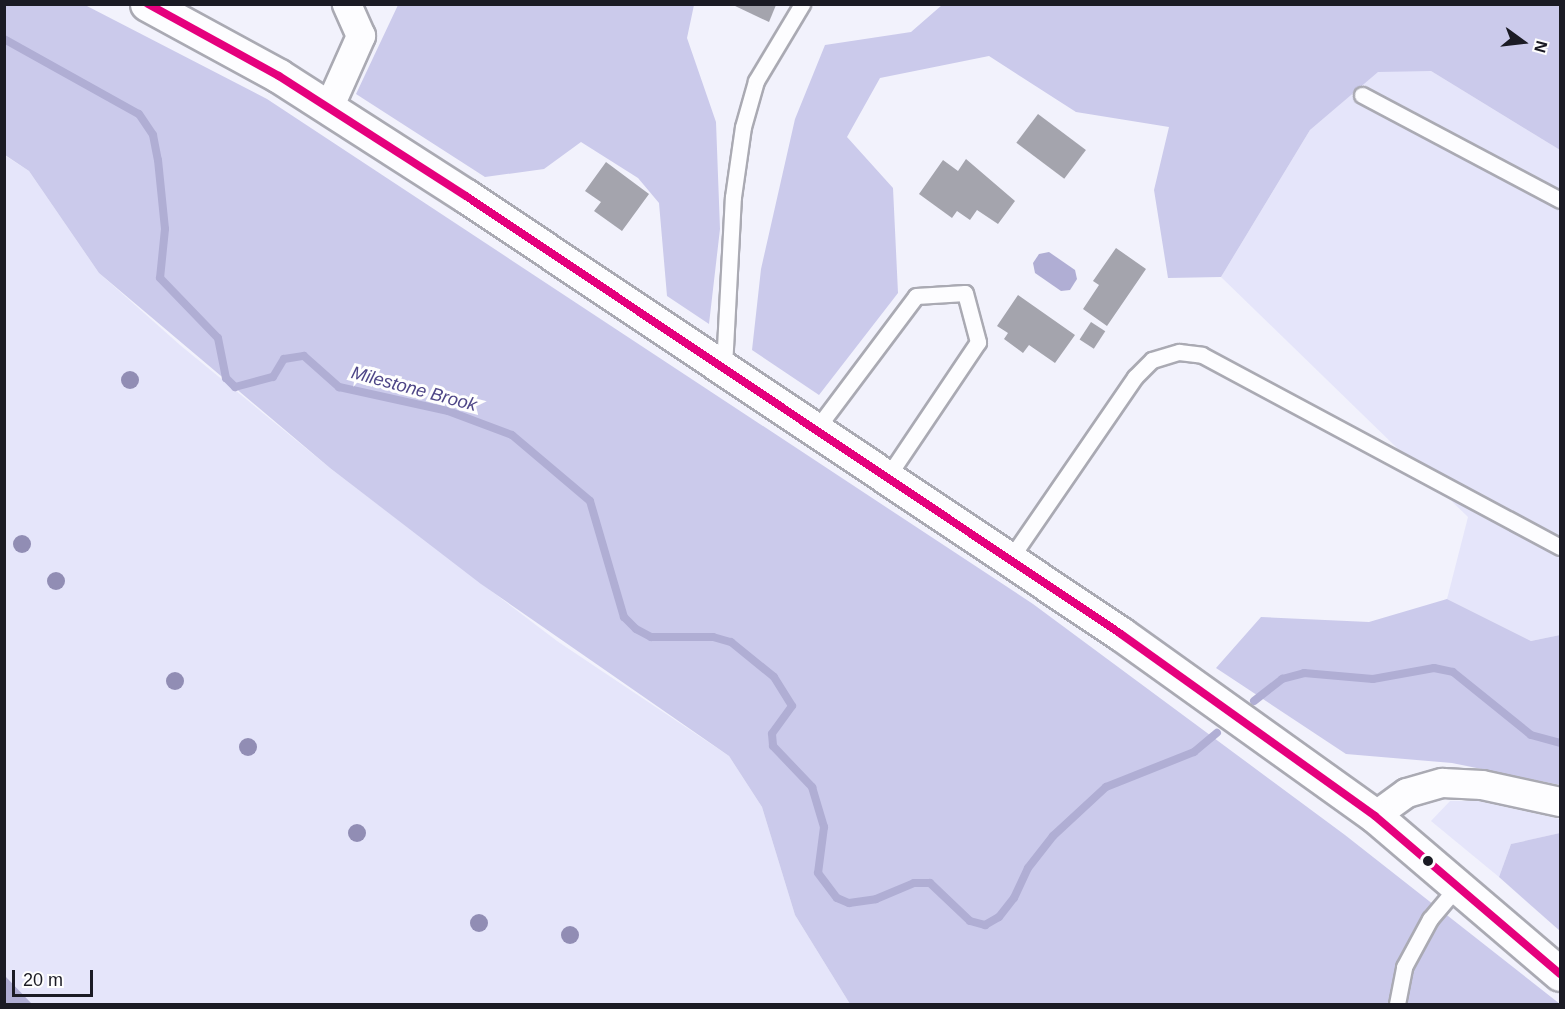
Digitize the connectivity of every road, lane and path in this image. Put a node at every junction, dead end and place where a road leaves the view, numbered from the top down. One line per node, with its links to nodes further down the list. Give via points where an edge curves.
1 (147, 4): 5 (main road)
2 (347, 4): 5 (street, via 361,36)
3 (802, 4): 7 (lane, via 756,81 743,128 733,197)
4 (1362, 95): 6 (lane)
5 (329, 108): 7 (main road)
6 (1560, 200)
7 (724, 367): 8 (main road)
8 (817, 428): 9 (main road); 9 (lane, via 916,296 965,293 978,342)
9 (888, 476): 11 (main road)
10 (1560, 547): 11 (lane, via 1202,355 1179,352 1152,360 1135,377)
11 (1010, 559): 13 (main road)
12 (1560, 802): 13 (street, via 1482,785 1443,783 1407,793)
13 (1375, 816): 14 (main road)
14 (1457, 887): 15 (main road); 16 (lane, via 1430,919 1404,967)
15 (1560, 974)
16 (1397, 1005)

